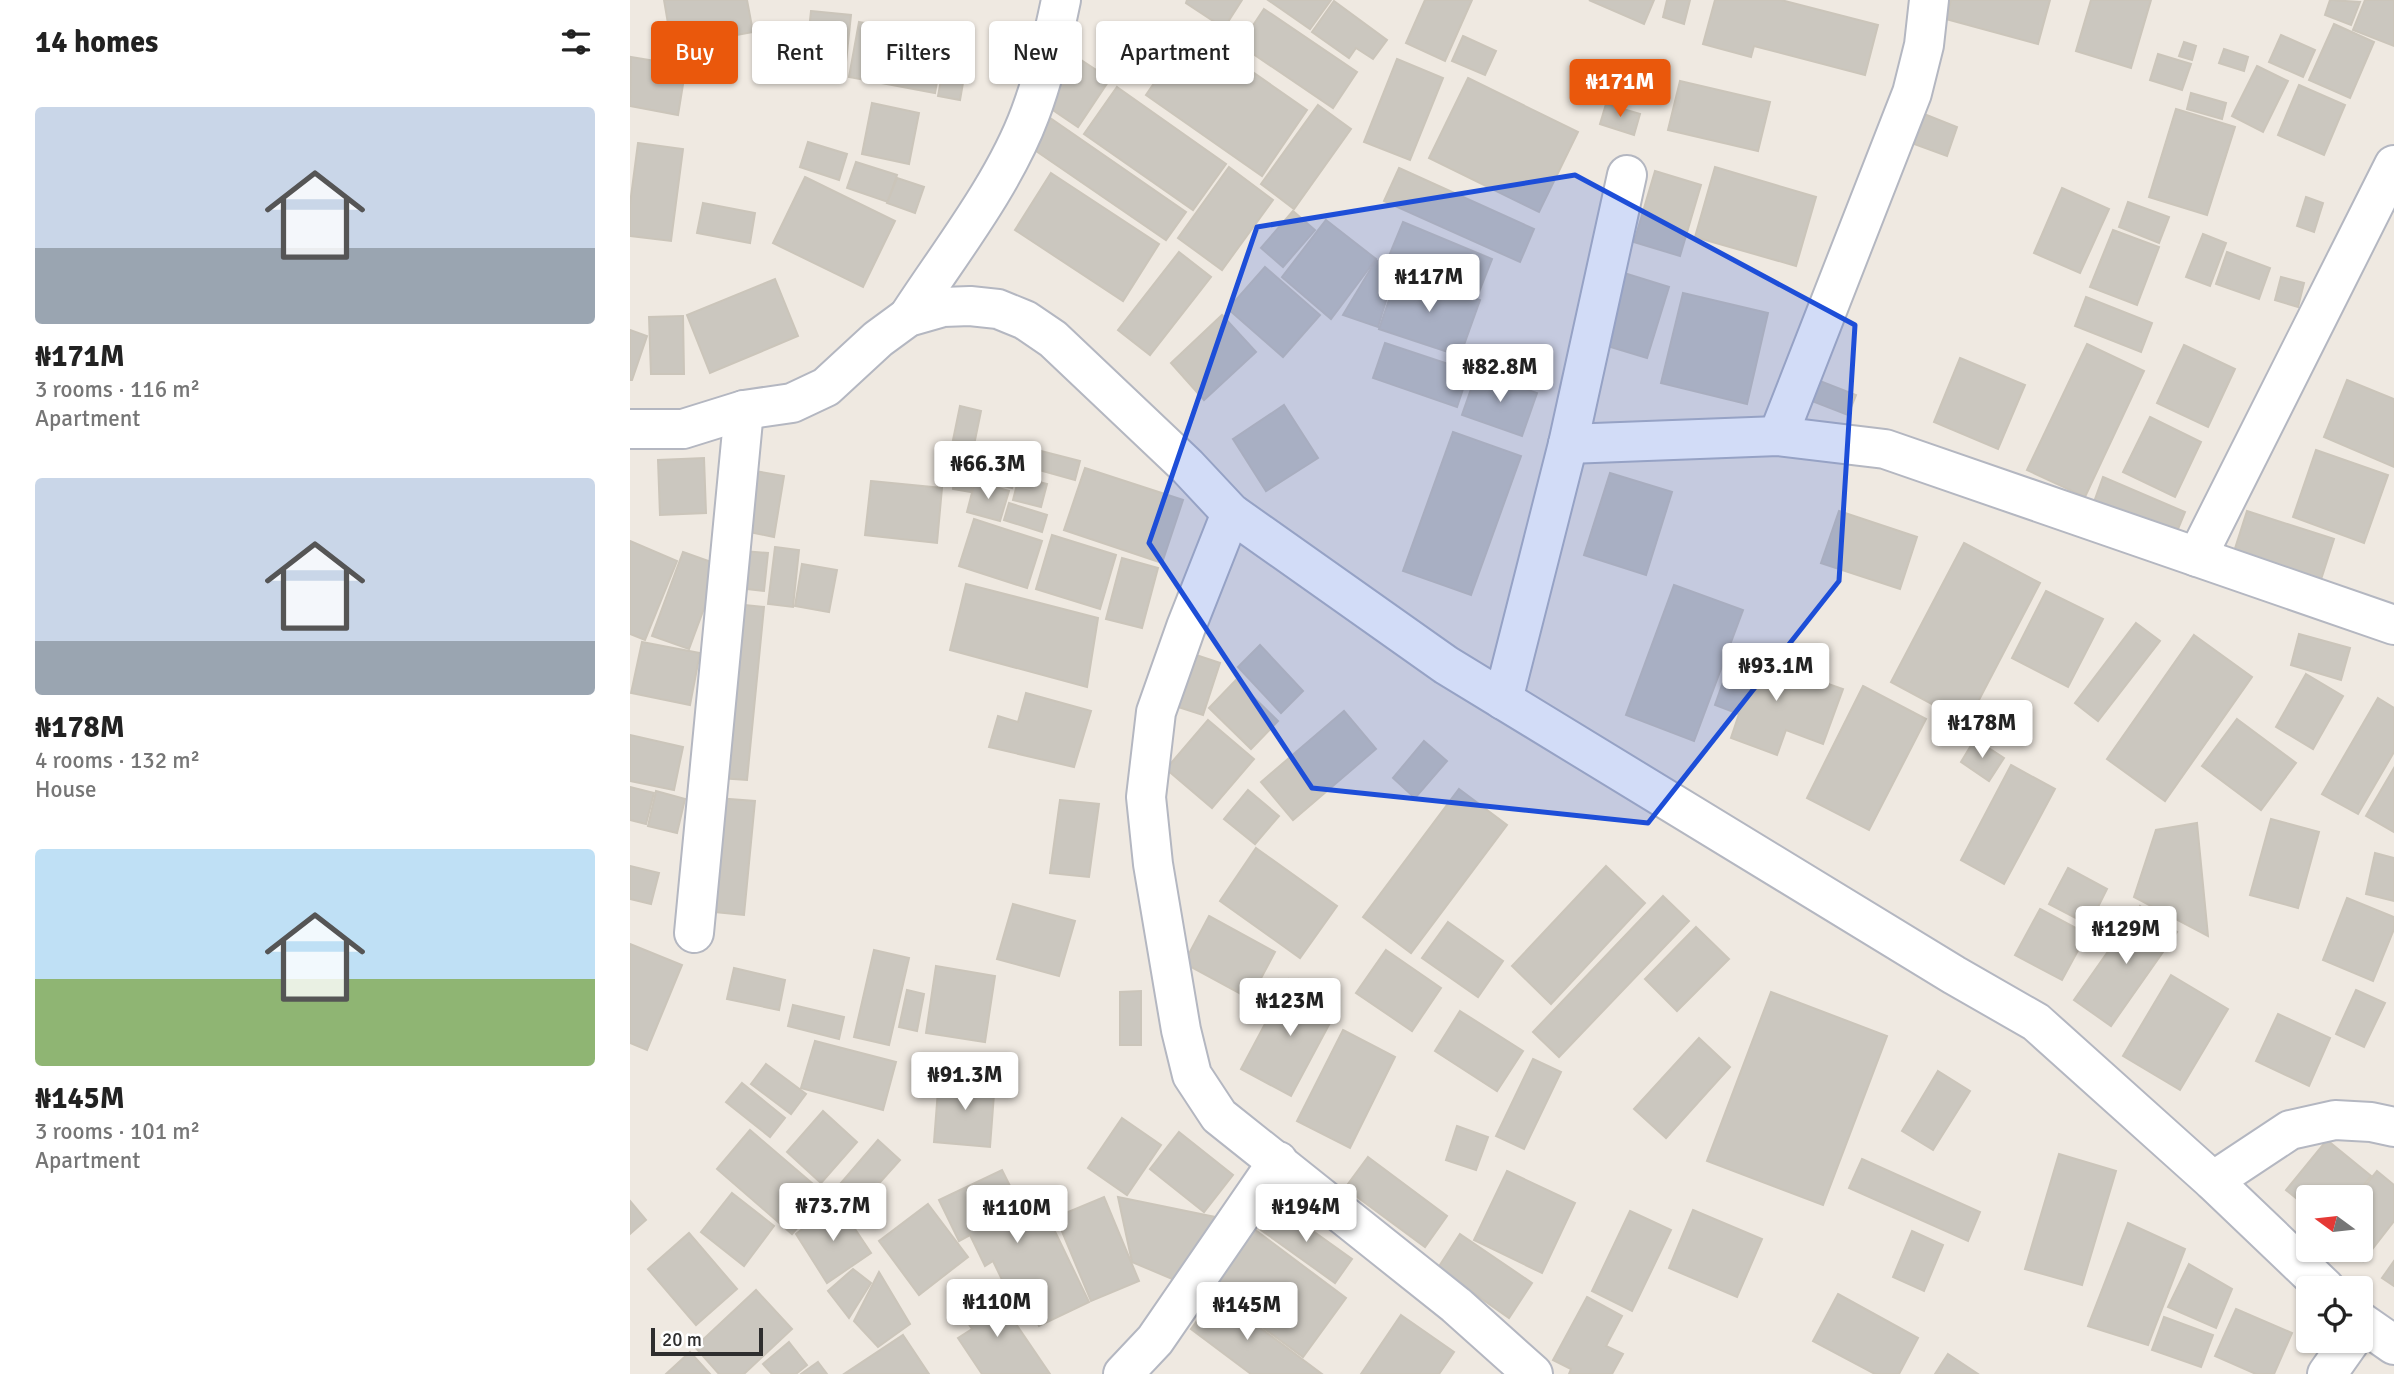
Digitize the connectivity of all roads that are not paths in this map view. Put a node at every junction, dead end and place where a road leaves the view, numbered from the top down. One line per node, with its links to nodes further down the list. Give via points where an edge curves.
1 (1061, 0): 5 (street, via 1030,116 1010,158)
2 (1929, 0): 8 (street, via 1913,93)
3 (2394, 165): 11 (street)
4 (1627, 175): 9 (street)
5 (908, 317): 6 (street, via 826,387 792,403); 10 (street, via 943,307 970,306 998,309 1024,320 1053,339)
6 (744, 410): 7 (street, via 683,429); 14 (street)
7 (630, 429)
8 (1778, 436): 9 (street); 11 (street, via 1885,449)
9 (1567, 444): 13 (street)
10 (1231, 513): 13 (street); 16 (street, via 1156,712 1146,797 1155,877 1192,1075 1219,1116)
11 (2197, 557): 12 (street)
12 (2394, 625)
13 (1503, 700): 17 (street, via 2036,1022)
14 (694, 933)
15 (2394, 1127): 17 (street, via 2335,1120 2290,1130)
16 (1278, 1161): 22 (street, via 1155,1340); 23 (street, via 1456,1305)
17 (2213, 1181): 18 (street)
18 (2312, 1276)
19 (2373, 1335): 20 (street)
20 (2394, 1345)
21 (2342, 1353): 24 (street)
22 (1123, 1374)
23 (1533, 1374)
24 (2328, 1374)

